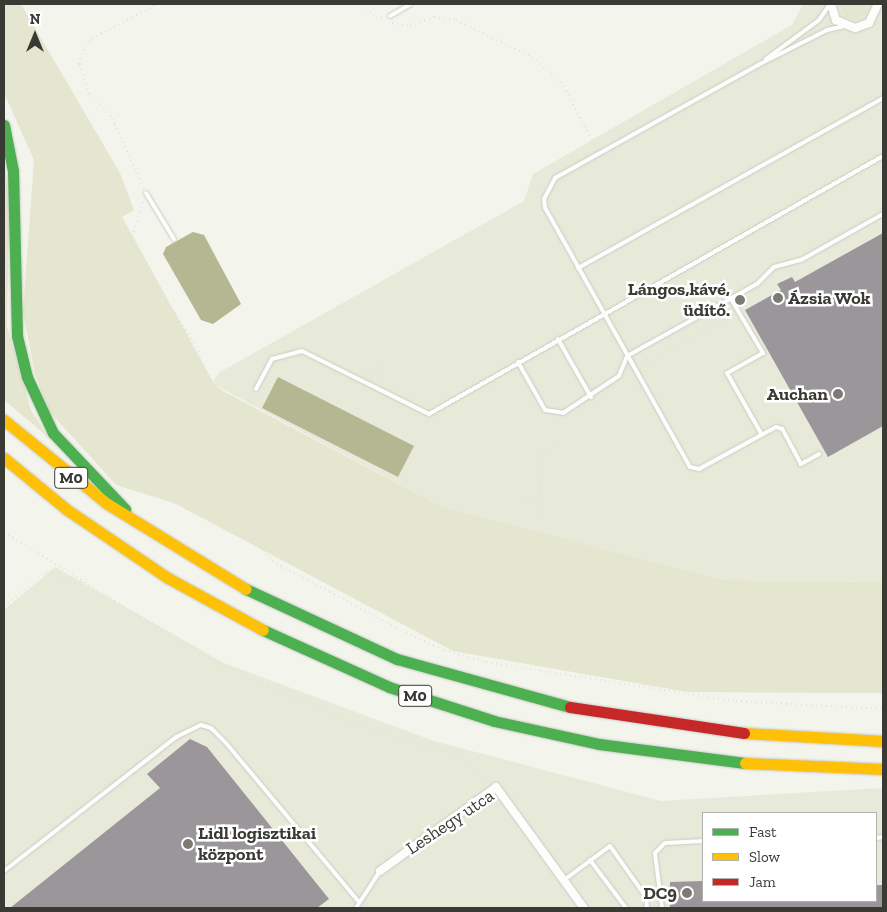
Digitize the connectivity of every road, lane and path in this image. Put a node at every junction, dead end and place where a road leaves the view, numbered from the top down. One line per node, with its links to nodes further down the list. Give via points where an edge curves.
1 (157, 4): 14 (path, via 92,39 85,45 79,64 89,94 111,116)
2 (362, 4): 7 (path, via 376,18)
3 (411, 4): 6 (lane)
4 (830, 4): 8 (street, via 836,20); 9 (lane, via 819,20)
5 (879, 6): 8 (street, via 862,26)
6 (390, 16): 7 (path)
7 (382, 17): 12 (path, via 397,26 410,26 434,17 456,20 532,57 561,82)
8 (847, 26): 9 (lane, via 827,30)
9 (758, 65): 12 (lane)
10 (883, 98): 17 (lane)
11 (4, 125): 37 (highway, via 13,171 16,336 27,377 53,433)
12 (599, 153): 17 (lane, via 555,178 544,200 545,208)
13 (883, 156): 20 (lane)
14 (146, 192): 16 (lane); 41 (path, via 132,238 150,275 199,351 205,380 228,423 234,450 236,498 254,538 272,561 421,639 486,662 710,698)
15 (883, 214): 18 (lane, via 801,260 774,267 765,278)
16 (174, 239)
17 (578, 268): 20 (lane)
18 (732, 298): 19 (lane); 23 (lane)
19 (739, 311): 25 (path); 30 (lane, via 763,353 727,373)
20 (603, 312): 21 (lane); 23 (lane)
21 (558, 339): 24 (lane); 28 (lane)
22 (386, 356): 26 (path)
23 (627, 356): 25 (lane); 28 (lane, via 619,376)
24 (518, 362): 26 (lane, via 429,414); 28 (lane, via 545,410 562,413)
25 (634, 369): 30 (lane, via 690,467 699,470)
26 (370, 383): 27 (lane, via 302,350 272,359)
27 (256, 389)
28 (591, 397)
29 (4, 420): 37 (highway, M0, via 70,477)
30 (762, 435): 32 (lane, via 780,427 801,464)
31 (567, 439): 35 (path, via 538,457)
32 (819, 454)
33 (4, 458): 43 (highway, M0, via 66,509 168,578 295,647 389,687 494,720 599,744 748,763)
34 (524, 500): 35 (path)
35 (541, 500): 36 (path)
36 (542, 516)
37 (144, 529): 42 (highway, M0, via 245,589 342,637 469,682 642,722 761,734)
38 (4, 532): 39 (path)
39 (82, 582): 40 (path, via 76,584 46,572); 44 (path, via 210,659 277,691 375,730 455,754)
40 (4, 606)
41 (883, 709)
42 (883, 740)
43 (883, 769)
44 (496, 787): 48 (street, Leshegy utca); 49 (street, Leshegy utca)
45 (702, 841): 55 (lane, via 666,843 655,853)
46 (590, 860): 49 (lane); 53 (lane); 54 (lane, via 610,846 646,897)
47 (4, 871): 50 (lane, via 176,737 201,725 211,728 226,743)
48 (380, 871): 50 (lane)
49 (564, 880): 52 (street, Leshegy utca)
50 (359, 902): 51 (lane)
51 (356, 908)
52 (584, 908)
53 (626, 908)
54 (647, 908)
55 (662, 908)

